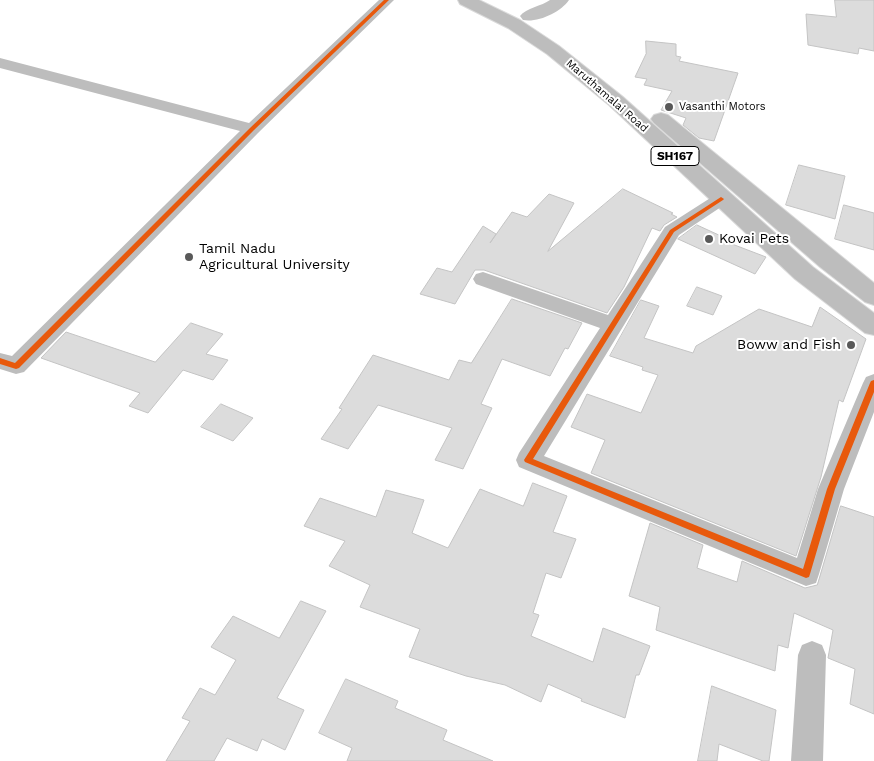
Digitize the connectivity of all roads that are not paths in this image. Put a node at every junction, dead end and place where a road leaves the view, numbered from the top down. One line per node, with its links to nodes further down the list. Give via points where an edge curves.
1 (387, 0): 7 (street)
2 (466, 0): 8 (main road, Maruthamalai Road / SH167, via 514,24 548,46 616,101)
3 (494, 0): 5 (main road, Maruthamalai Road / SH167)
4 (561, 0): 5 (street, via 547,10)
5 (529, 16): 10 (main road, Maruthamalai Road / SH167, via 591,60)
6 (0, 63): 7 (street)
7 (252, 129): 13 (street, via 16,366)
8 (722, 199): 11 (street, via 672,231); 12 (main road, Maruthamalai Road / SH167, via 804,273)
9 (483, 279): 11 (street)
10 (874, 296)
11 (613, 325): 14 (street, via 528,460 806,574 831,489)
12 (874, 326)
13 (0, 361)
14 (874, 383)
15 (812, 655): 16 (street)
16 (807, 761)

